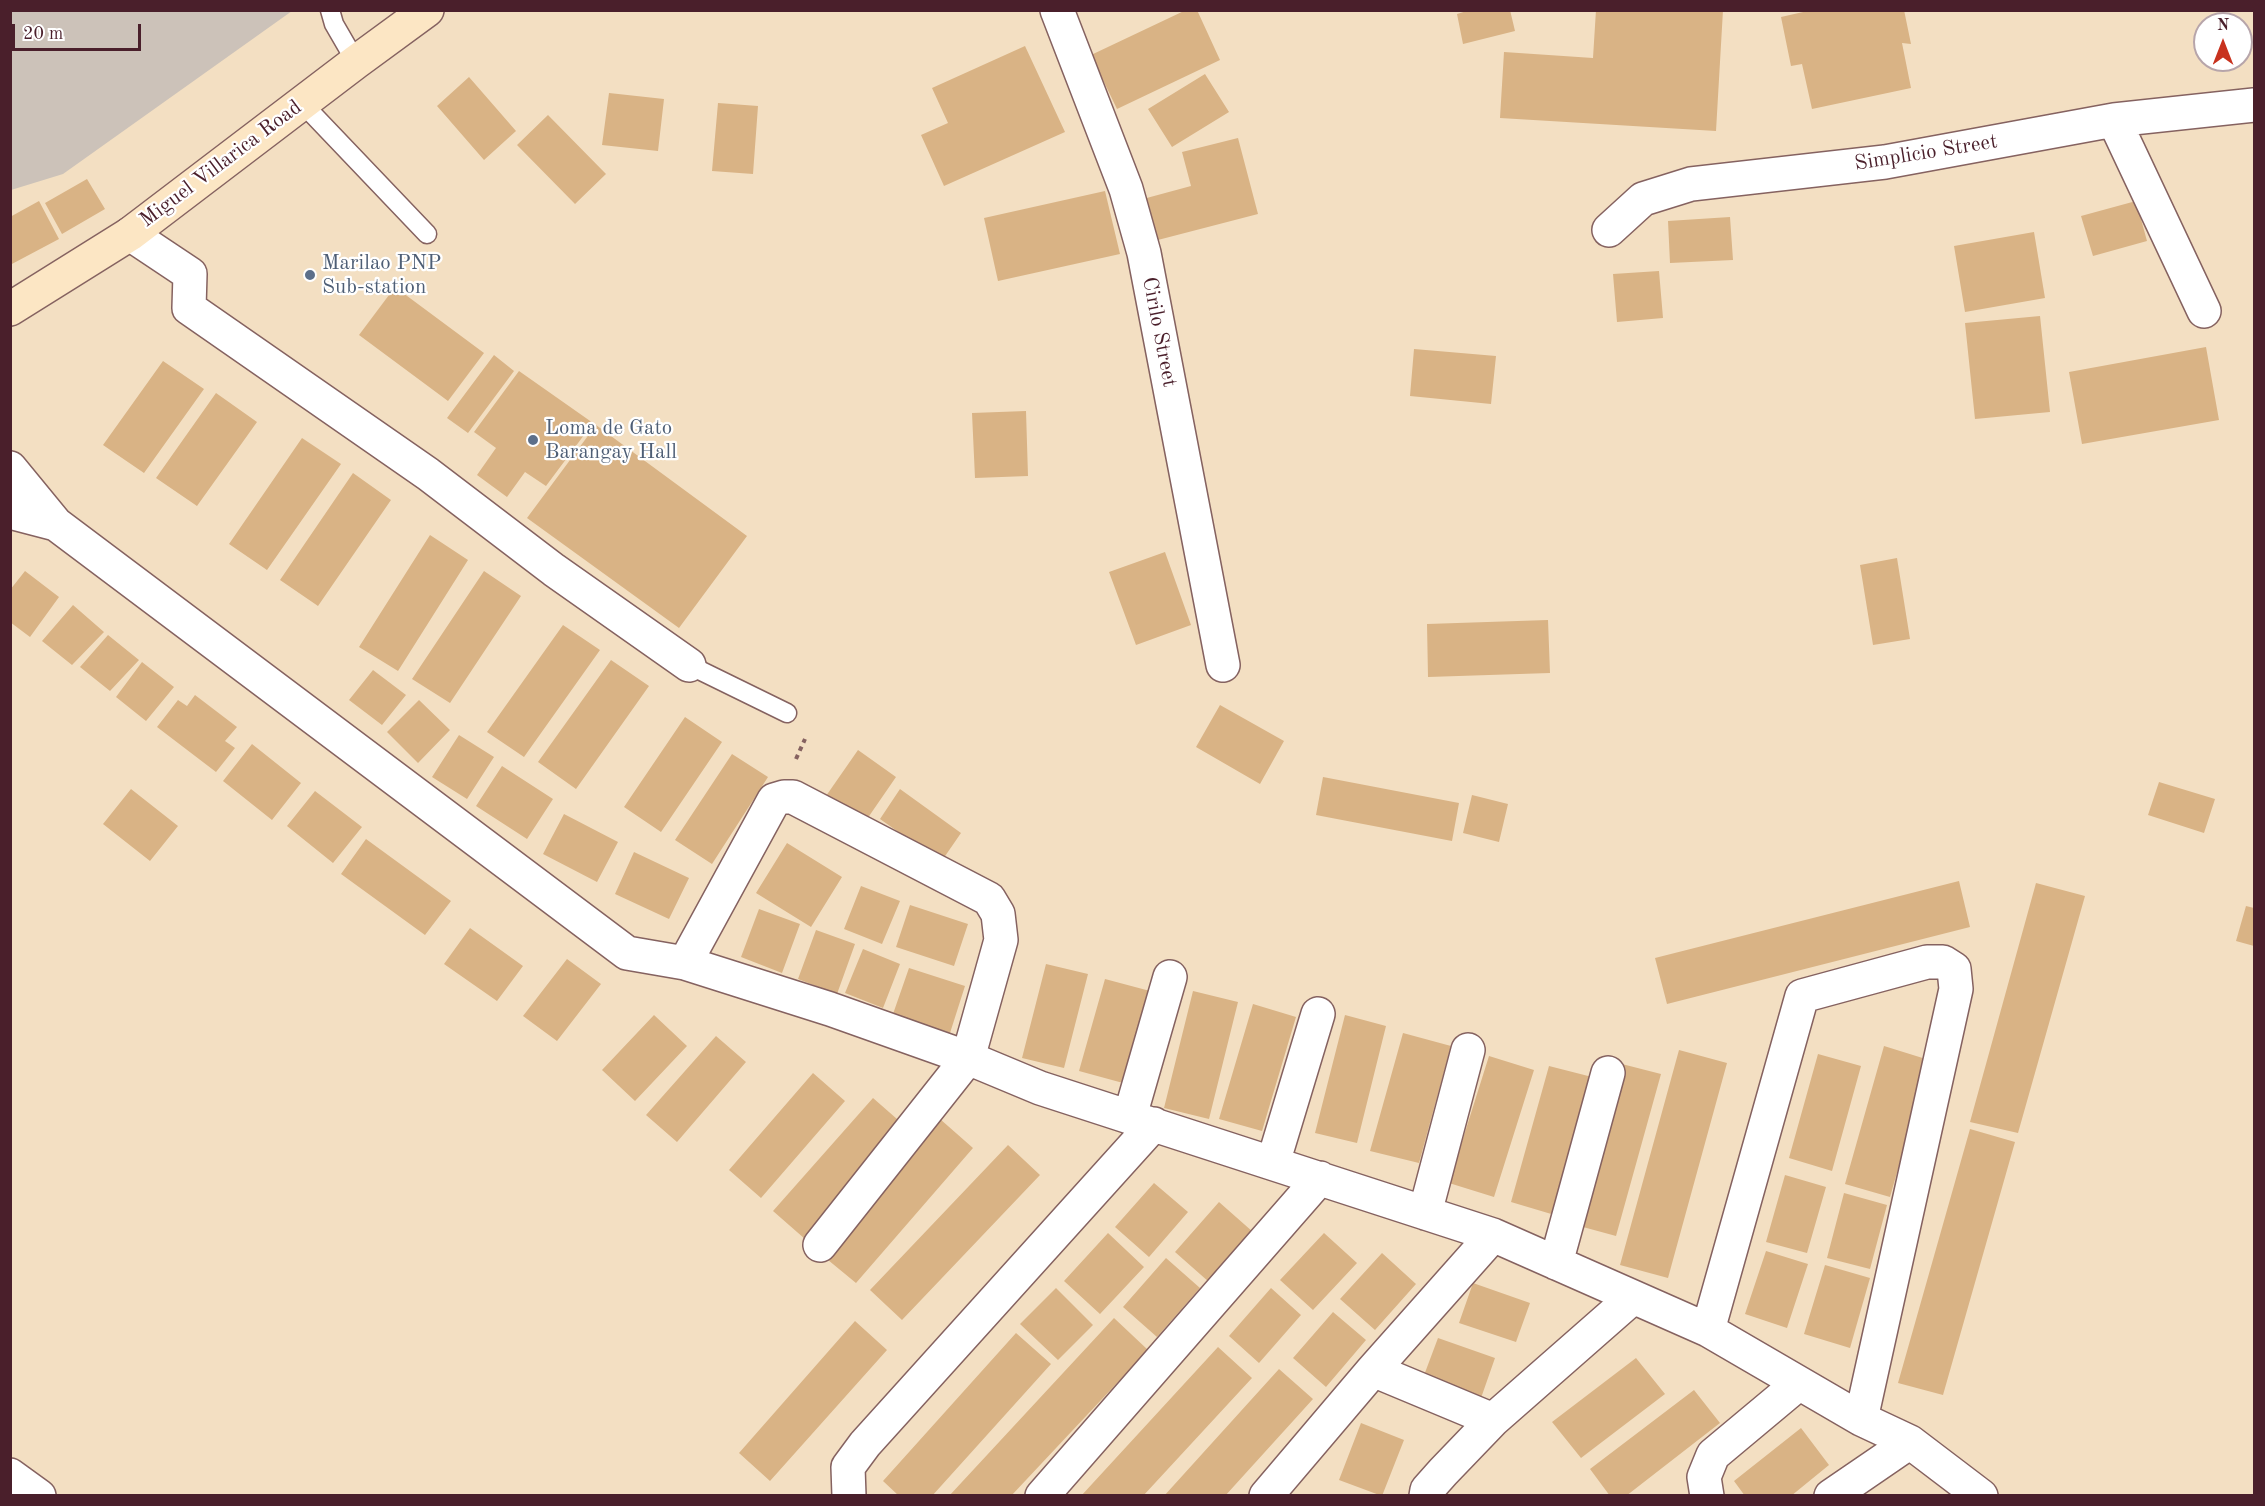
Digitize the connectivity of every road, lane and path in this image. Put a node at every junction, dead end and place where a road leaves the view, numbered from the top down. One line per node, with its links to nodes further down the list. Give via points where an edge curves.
1 (330, 10): 4 (lane)
2 (427, 10): 4 (main road, Miguel Villarica Road)
3 (1056, 10): 17 (street, Cirilo Street, via 1126,189 1144,253)
4 (356, 62): 5 (main road, Miguel Villarica Road)
5 (302, 103): 9 (main road, Miguel Villarica Road); 10 (lane)
6 (2254, 105): 7 (street, Simplicio Street)
7 (2114, 120): 8 (street, Simplicio Street, via 1885,162 1691,184 1643,199); 12 (street)
8 (1609, 230)
9 (130, 234): 11 (main road, Miguel Villarica Road); 16 (street, via 190,274 189,308 428,474 554,570)
10 (427, 234)
11 (10, 309)
12 (2204, 311)
13 (10, 468): 15 (street)
14 (10, 512): 15 (street)
15 (56, 524): 19 (street, via 627,953)
16 (689, 664): 18 (lane)
17 (1223, 665)
18 (787, 713)
19 (685, 963): 23 (street); 23 (street, via 774,800 793,797 989,899 998,914 1001,940)
20 (1170, 977): 25 (street)
21 (1318, 1014): 26 (street)
22 (1468, 1050): 28 (street)
23 (968, 1058): 25 (street, via 1040,1088); 30 (street)
24 (1608, 1073): 31 (street)
25 (1142, 1120): 26 (street); 42 (street, via 865,1444 848,1467)
26 (1273, 1163): 27 (street)
27 (1320, 1178): 28 (street); 43 (street)
28 (1425, 1213): 29 (street)
29 (1493, 1235): 31 (street); 34 (street)
30 (820, 1245)
31 (1556, 1263): 32 (street)
32 (1632, 1298): 33 (street); 37 (street)
33 (1708, 1330): 35 (street); 36 (street, via 1802,996 1927,962 1943,962 1954,969 1956,988)
34 (1373, 1370): 37 (street); 40 (street)
35 (1798, 1384): 36 (street); 45 (street, via 1713,1455 1704,1477)
36 (1861, 1419): 38 (street)
37 (1493, 1420): 44 (street, via 1427,1490)
38 (1910, 1442): 46 (street); 47 (street)
39 (10, 1475): 41 (street)
40 (1277, 1494)
41 (39, 1496)
42 (849, 1496)
43 (1042, 1496)
44 (1426, 1496)
45 (1707, 1496)
46 (1831, 1496)
47 (1981, 1496)

